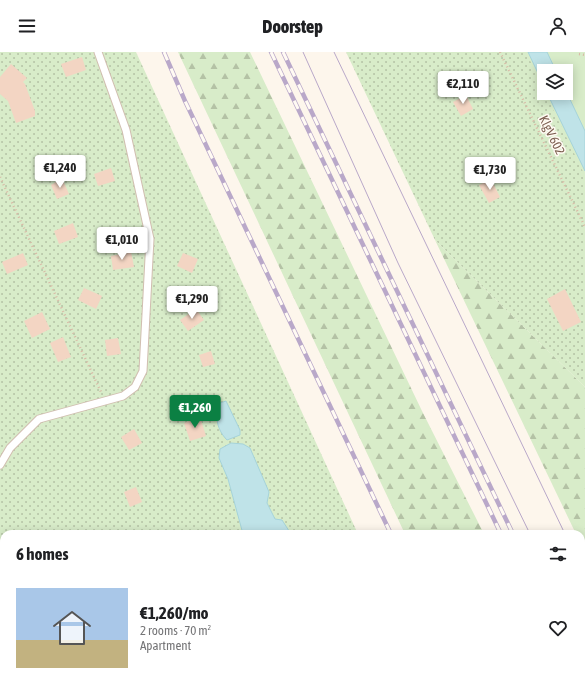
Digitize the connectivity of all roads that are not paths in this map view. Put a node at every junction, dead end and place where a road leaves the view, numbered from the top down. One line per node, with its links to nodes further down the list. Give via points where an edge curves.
1 (98, 52): 2 (lane, via 126,130 150,239 143,371 135,387 123,396 40,419 10,448)
2 (0, 465)

